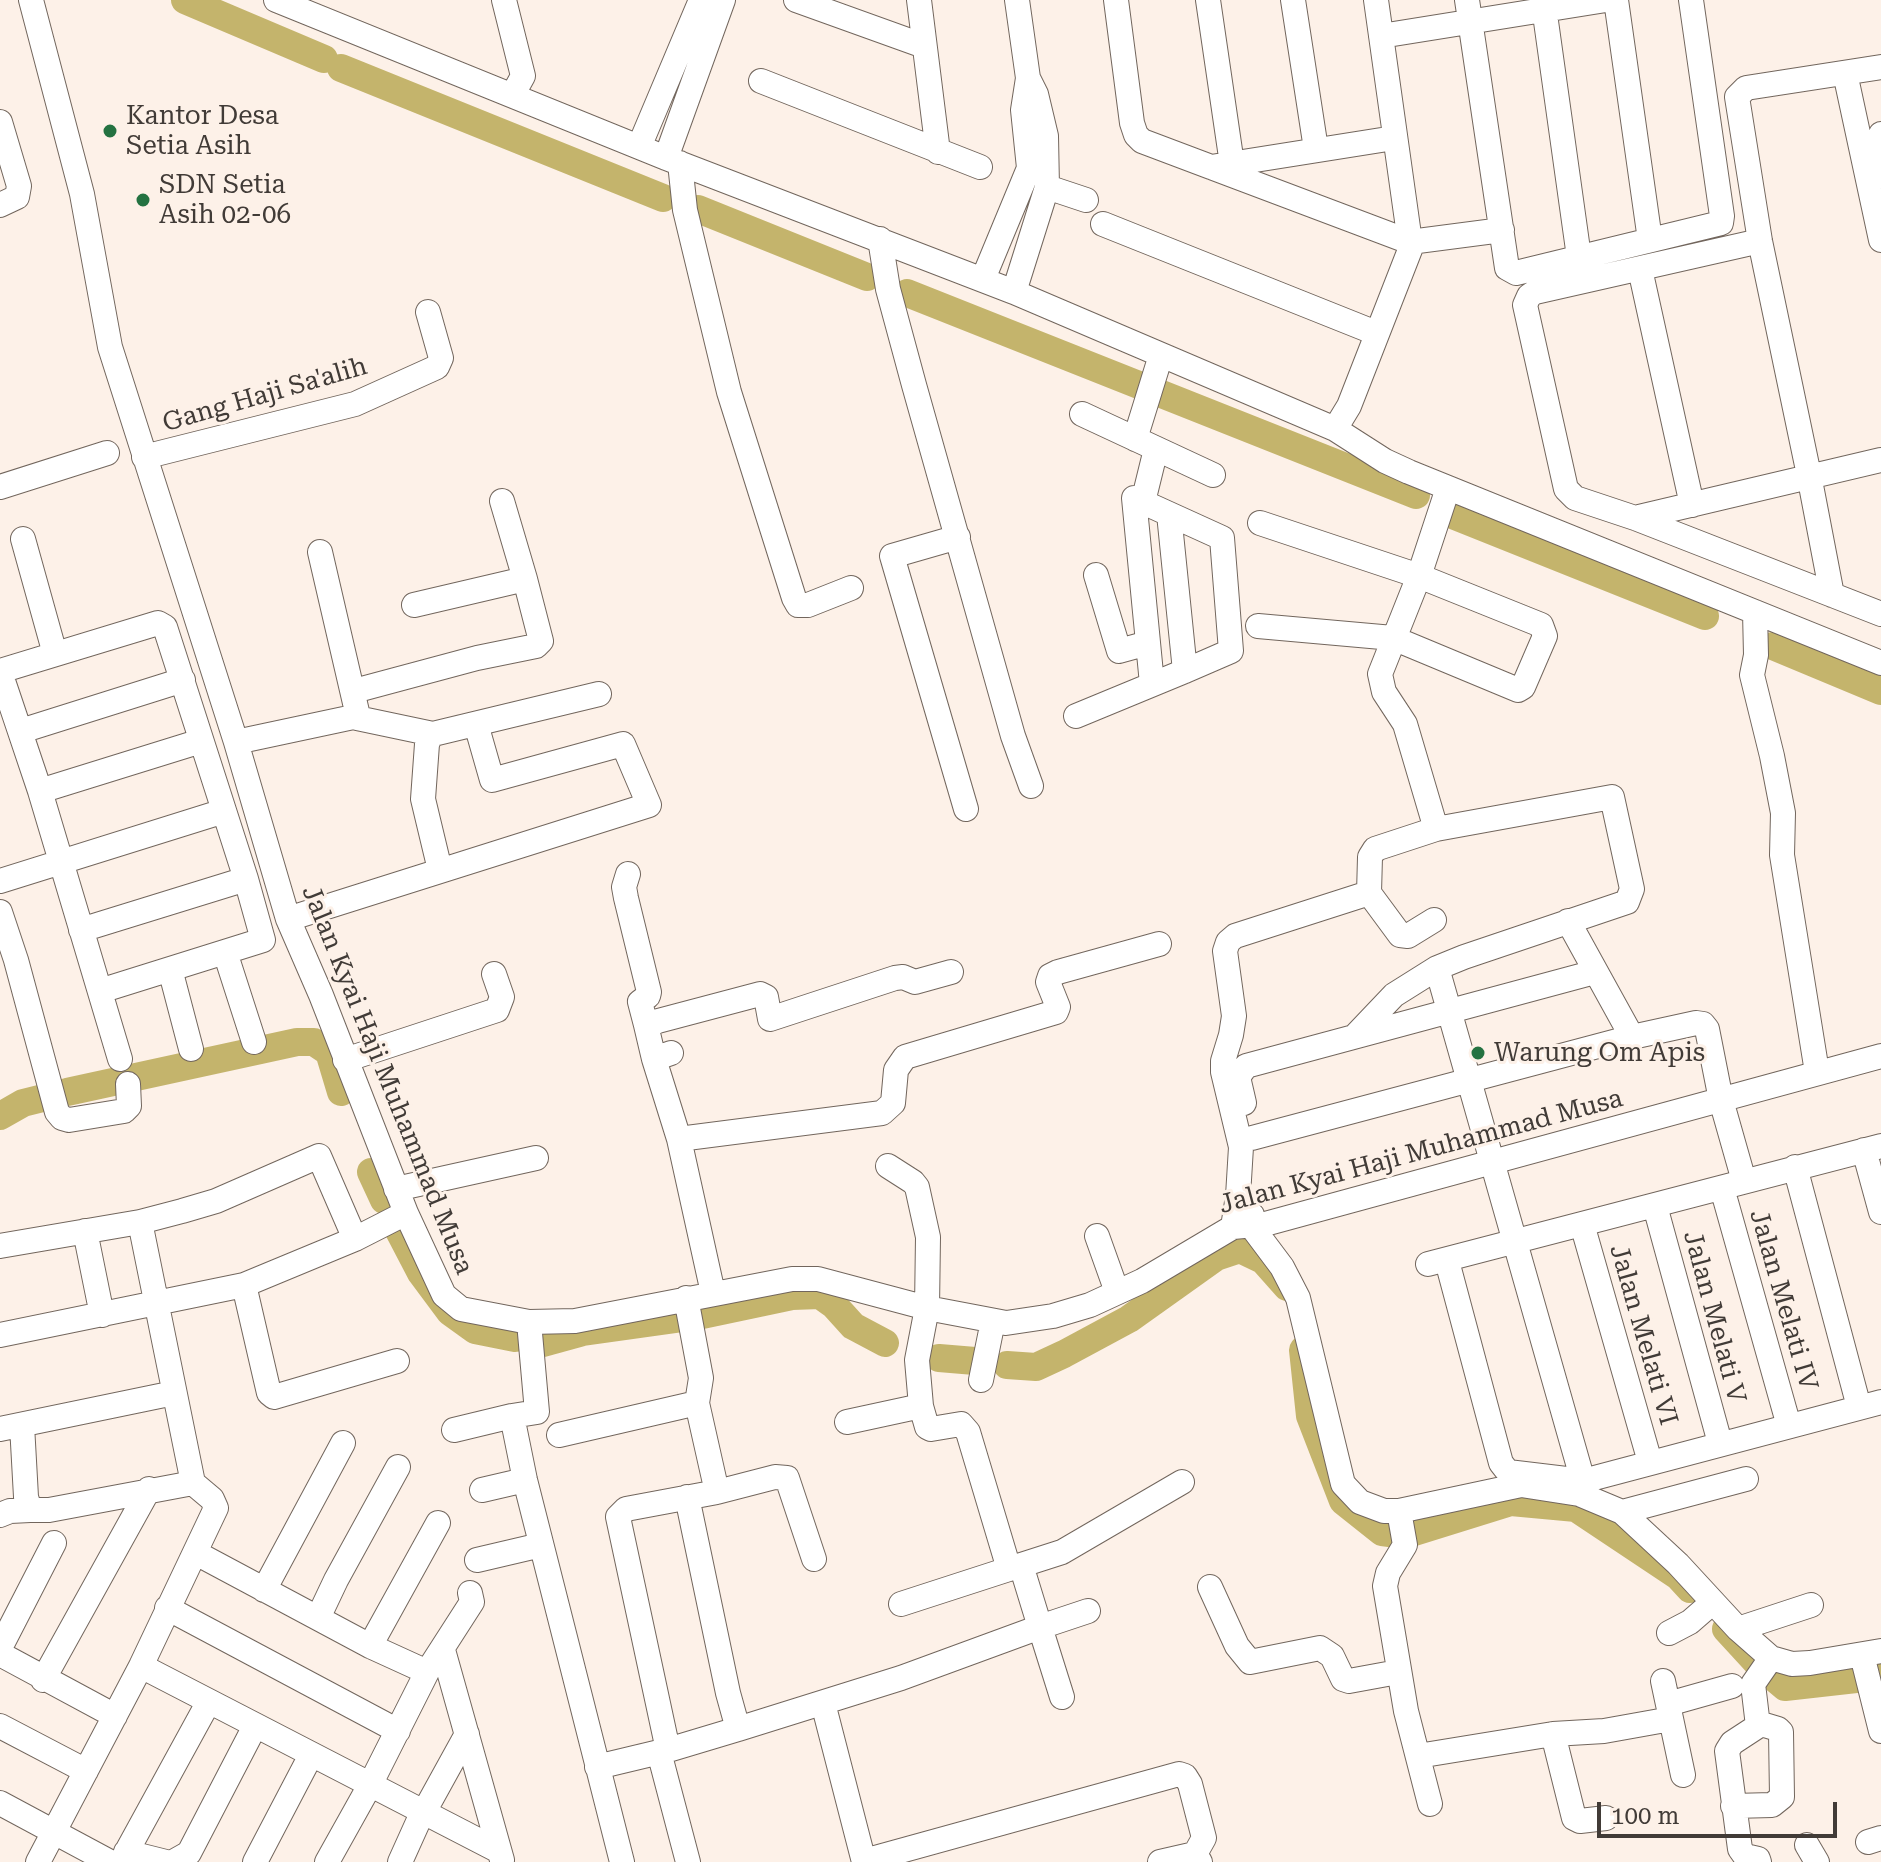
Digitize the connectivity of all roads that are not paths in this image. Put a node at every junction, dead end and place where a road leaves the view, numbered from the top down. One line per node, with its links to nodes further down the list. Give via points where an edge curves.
1 (31, 0): 58 (street, Jalan Kyai Haji Muhammad Musa, via 82,194 110,347)
2 (276, 0): 17 (street)
3 (504, 0): 26 (street, via 523,76)
4 (701, 0): 21 (street)
5 (723, 0): 21 (street)
6 (796, 0): 20 (street)
7 (919, 0): 20 (street)
8 (1017, 0): 24 (street)
9 (1116, 0): 33 (street, via 1134,132 1142,141)
10 (1208, 0): 33 (street)
11 (1293, 0): 31 (street)
12 (1376, 0): 19 (street)
13 (1606, 0): 16 (street)
14 (1616, 0): 43 (street)
15 (1691, 0): 43 (street, via 1722,219 1719,225)
16 (1544, 4): 18 (street); 47 (street)
17 (326, 11): 26 (street)
18 (1469, 11): 19 (street); 41 (street)
19 (1381, 36): 29 (street)
20 (924, 46): 32 (street)
21 (693, 49): 30 (street); 35 (street)
22 (1881, 67): 23 (street)
23 (1845, 73): 37 (street); 45 (street, via 1739,93)
24 (1028, 78): 36 (street, via 1046,136); 49 (street, via 1023,110 1027,177)
25 (761, 81): 32 (street)
26 (513, 94): 30 (street)
27 (0, 122): 39 (street, via 19,186 17,197)
28 (1881, 134): 37 (street)
29 (1394, 138): 31 (street); 46 (street)
30 (639, 147): 35 (street)
31 (1316, 149): 33 (street)
32 (938, 152): 34 (street)
33 (1220, 166): 46 (street)
34 (980, 167)
35 (678, 179): 42 (street); 76 (street, via 729,392 794,598 798,605 808,605)
36 (1047, 187): 38 (street); 50 (street)
37 (1871, 194): 44 (street)
38 (1086, 200)
39 (0, 205)
40 (1103, 224): 52 (street)
41 (1502, 230): 46 (street); 47 (street, via 1512,272)
42 (880, 239): 49 (street); 70 (street)
43 (1650, 240): 47 (street)
44 (1881, 240)
45 (1760, 241): 48 (street); 61 (street)
46 (1412, 242): 52 (street)
47 (1579, 257)
48 (1640, 269): 66 (street); 68 (street, via 1535,292 1525,305 1566,489 1575,498)
49 (983, 279): 50 (street)
50 (1014, 292): 53 (street)
51 (428, 312): 58 (street, Gang Haji Sa'alih, via 441,358 437,367 355,404)
52 (1376, 333): 55 (street)
53 (1161, 355): 55 (street); 56 (street)
54 (1082, 414): 56 (street)
55 (1335, 429): 63 (street, via 1385,461)
56 (1146, 444): 60 (street); 65 (street)
57 (107, 453): 62 (street)
58 (144, 457): 98 (street, Jalan Kyai Haji Muhammad Musa)
59 (1881, 460): 61 (street)
60 (1213, 475)
61 (1809, 475): 66 (street); 77 (street)
62 (0, 487)
63 (1448, 490): 74 (street); 80 (street)
64 (502, 501): 75 (street)
65 (1143, 502): 67 (street); 83 (street, via 1134,498)
66 (1692, 505): 68 (street)
67 (1169, 514): 86 (street); 86 (street, via 1222,538 1231,651)
68 (1635, 518): 77 (street)
69 (1260, 523): 74 (street)
70 (958, 537): 99 (street); 101 (street, via 892,556)
71 (23, 539): 84 (street)
72 (320, 552): 90 (street)
73 (1096, 575): 83 (street, via 1119,651)
74 (1419, 576): 82 (street); 82 (street, via 1541,625 1545,636 1518,690)
75 (525, 579): 78 (street); 90 (street, via 542,637 539,644)
76 (851, 588)
77 (1832, 595): 79 (street)
78 (414, 605)
79 (1881, 614)
80 (1755, 623): 85 (street); 133 (street, via 1752,675 1783,813 1782,855)
81 (1258, 626): 82 (street)
82 (1393, 638): 103 (street, via 1380,681 1407,729)
83 (1148, 643): 89 (street)
84 (55, 654): 87 (street); 88 (street, via 158,623 167,630)
85 (1881, 663)
86 (1185, 671): 89 (street)
87 (0, 672): 95 (street)
88 (183, 680): 95 (street); 97 (street)
89 (1152, 684): 92 (street)
90 (354, 691): 93 (street)
91 (599, 694): 94 (street)
92 (1076, 716)
93 (357, 718): 96 (street); 98 (street)
94 (476, 724): 96 (street); 105 (street, via 492,780 623,744 649,805)
95 (21, 731): 100 (street)
96 (433, 734): 105 (street, via 427,744 423,799)
97 (201, 741): 100 (street); 102 (street)
98 (236, 742): 111 (street, Jalan Kyai Haji Muhammad Musa)
99 (1031, 786)
100 (40, 791): 104 (street)
101 (966, 809)
102 (224, 811): 104 (street); 107 (street)
103 (1436, 829): 109 (street, via 1371,852); 113 (street, via 1612,797 1632,894 1627,902)
104 (61, 861): 108 (street); 114 (street)
105 (440, 870): 111 (street)
106 (628, 874): 125 (street, via 624,887 649,992 640,1002)
107 (246, 879): 114 (street); 116 (street, via 264,938)
108 (0, 881)
109 (1369, 893): 112 (street, via 1400,935 1408,936); 151 (street, via 1235,936 1226,945 1234,1016 1223,1072 1241,1147 1238,1196)
110 (0, 912): 117 (street)
111 (288, 919): 132 (street, Jalan Kyai Haji Muhammad Musa)
112 (1434, 920)
113 (1568, 921): 118 (street); 121 (street)
114 (81, 930): 123 (street)
115 (1159, 944): 138 (street, via 1050,976 1056,1012 905,1057 896,1070 893,1103 882,1113)
116 (225, 952): 119 (street); 128 (street)
117 (8, 963): 135 (street, via 62,1118 118,1113 129,1106)
118 (1437, 968): 124 (street); 126 (street, via 1394,995)
119 (170, 969): 123 (street); 129 (street)
120 (951, 972): 125 (street, via 915,982 895,978 770,1019 766,997 760,994)
121 (1595, 972): 124 (street); 127 (street)
122 (494, 974): 132 (street, via 502,997 497,1010)
123 (100, 991): 131 (street)
124 (1451, 1011): 126 (street); 134 (street)
125 (646, 1025): 138 (street, via 663,1056)
126 (1355, 1036): 137 (street, via 1243,1069 1238,1077)
127 (1632, 1037): 134 (street); 136 (street, Jalan Melati IV, via 1703,1024)
128 (254, 1042)
129 (191, 1049)
130 (1881, 1056): 133 (street, Jalan Kyai Haji Muhammad Musa)
131 (120, 1059)
132 (345, 1060): 145 (street, Jalan Kyai Haji Muhammad Musa)
133 (1817, 1072): 136 (street, Jalan Kyai Haji Muhammad Musa)
134 (1471, 1080): 137 (street); 141 (street)
135 (128, 1084)
136 (1721, 1100): 141 (street, Jalan Kyai Haji Muhammad Musa); 144 (street, Jalan Melati IV)
137 (1252, 1138): 151 (street)
138 (679, 1139): 159 (street)
139 (1872, 1148): 143 (street); 147 (street)
140 (536, 1158): 145 (street)
141 (1493, 1160): 151 (street, Jalan Kyai Haji Muhammad Musa); 155 (street)
142 (888, 1166): 162 (street, via 913,1182 921,1195 928,1237)
143 (1795, 1167): 144 (street); 171 (street)
144 (1733, 1185): 146 (street); 175 (street, Jalan Melati IV)
145 (396, 1189): 148 (street, Jalan Kyai Haji Muhammad Musa)
146 (1655, 1206): 150 (street); 180 (street, Jalan Melati V)
147 (1881, 1212)
148 (406, 1213): 154 (street); 165 (street, Jalan Kyai Haji Muhammad Musa, via 452,1303)
149 (140, 1222): 152 (street); 154 (street, via 216,1201 319,1156); 161 (street)
150 (1582, 1224): 155 (street); 181 (street, Jalan Melati VI)
151 (1243, 1227): 158 (street, Jalan Kyai Haji Muhammad Musa); 196 (street, via 1282,1267 1298,1298 1343,1484 1351,1495)
152 (85, 1231): 156 (street); 163 (street)
153 (1097, 1236): 158 (street)
154 (355, 1239): 157 (street)
155 (1515, 1243): 185 (street); 185 (street, via 1438,1262 1504,1468)
156 (0, 1246)
157 (244, 1285): 161 (street); 167 (street, via 274,1397)
158 (1117, 1292): 164 (street, Jalan Kyai Haji Muhammad Musa, via 1053,1316)
159 (713, 1293): 160 (street, Jalan Kyai Haji Muhammad Musa); 162 (street, Jalan Kyai Haji Muhammad Musa, via 818,1279)
160 (686, 1298): 165 (street, Jalan Kyai Haji Muhammad Musa, via 575,1321); 170 (street, via 701,1378)
161 (156, 1304): 163 (street); 169 (street)
162 (927, 1308): 164 (street, Jalan Kyai Haji Muhammad Musa); 172 (street, via 917,1360)
163 (102, 1315): 166 (street)
164 (993, 1321): 168 (street)
165 (529, 1322): 173 (street, via 537,1412)
166 (0, 1335)
167 (397, 1361)
168 (981, 1380)
169 (174, 1393): 176 (street); 187 (street)
170 (697, 1403): 178 (street); 190 (street)
171 (1870, 1404): 175 (street)
172 (921, 1406): 174 (street); 202 (street, via 928,1428 961,1424 968,1432)
173 (512, 1416): 177 (street); 184 (street)
174 (847, 1422)
175 (1789, 1426): 180 (street)
176 (11, 1427): 192 (street)
177 (454, 1430)
178 (559, 1435)
179 (343, 1443): 204 (street)
180 (1720, 1443): 181 (street)
181 (1650, 1462): 185 (street)
182 (398, 1467): 211 (street)
183 (1746, 1479): 193 (street)
184 (525, 1480): 189 (street); 198 (street)
185 (1583, 1481)
186 (1182, 1482): 202 (street, via 1062,1552)
187 (193, 1483): 188 (street); 199 (street, via 216,1508)
188 (149, 1489): 192 (street); 224 (street)
189 (482, 1490)
190 (717, 1492): 191 (street); 200 (street, via 787,1478)
191 (687, 1497): 233 (street); 238 (street, via 626,1509 618,1517)
192 (30, 1510): 194 (street)
193 (1622, 1512): 196 (street, via 1579,1494 1521,1485); 208 (street, via 1678,1564)
194 (0, 1515)
195 (438, 1523): 215 (street)
196 (1402, 1526): 222 (street, via 1402,1553 1385,1586)
197 (54, 1543): 216 (street)
198 (541, 1545): 201 (street); 241 (street)
199 (196, 1553): 204 (street); 209 (street)
200 (814, 1559)
201 (477, 1560)
202 (1015, 1567): 206 (street); 212 (street)
203 (1210, 1587): 222 (street, via 1250,1662 1320,1648 1349,1681)
204 (264, 1590): 211 (street)
205 (470, 1593): 217 (street, via 472,1602)
206 (901, 1604)
207 (1811, 1605): 213 (street)
208 (1708, 1606): 213 (street); 214 (street)
209 (167, 1608): 219 (street); 234 (street)
210 (1088, 1611): 212 (street)
211 (318, 1618): 215 (street)
212 (1040, 1627): 225 (street); 228 (street)
213 (1738, 1629): 223 (street)
214 (1669, 1633)
215 (370, 1646): 221 (street)
216 (0, 1648)
217 (443, 1650): 221 (street); 236 (street)
218 (0, 1654): 224 (street)
219 (141, 1666): 227 (street); 229 (street)
220 (1870, 1666): 223 (street, via 1792,1664); 235 (street)
221 (427, 1672): 234 (street)
222 (1398, 1672): 240 (street)
223 (1756, 1673): 226 (street); 230 (street)
224 (43, 1680): 229 (street)
225 (1062, 1697)
226 (1667, 1701): 237 (street, via 1604,1731); 243 (street)
227 (208, 1703): 232 (street); 253 (street)
228 (823, 1703): 233 (street); 262 (street)
229 (115, 1716): 242 (street)
230 (1758, 1723): 247 (street, via 1728,1747); 247 (street, via 1781,1732 1782,1797 1772,1805)
231 (0, 1726): 242 (street)
232 (255, 1726): 239 (street); 256 (street, via 189,1853)
233 (738, 1729): 238 (street)
234 (398, 1731): 244 (street)
235 (1881, 1731)
236 (467, 1734): 248 (street); 251 (street)
237 (1553, 1734): 240 (street); 249 (street, via 1574,1818)
238 (663, 1751): 241 (street); 261 (street)
239 (311, 1755): 244 (street); 257 (street)
240 (1418, 1756): 246 (street)
241 (597, 1767): 260 (street)
242 (86, 1771): 250 (street)
243 (1683, 1775)
244 (370, 1785): 248 (street); 258 (street)
245 (0, 1803): 250 (street)
246 (1430, 1804)
247 (1733, 1806): 264 (street, via 1741,1852)
248 (423, 1812): 251 (street); 259 (street)
249 (1606, 1818)
250 (55, 1830): 253 (street); 254 (street)
251 (501, 1856)
252 (1197, 1858): 262 (street, via 1204,1838 1190,1784 1179,1774); 263 (street)
253 (119, 1859): 255 (street)
254 (38, 1862)
255 (166, 1862)
256 (173, 1862)
257 (255, 1862)
258 (327, 1862)
259 (400, 1862)
260 (622, 1862)
261 (688, 1862)
262 (864, 1862)
263 (1160, 1862)
264 (1759, 1862)

